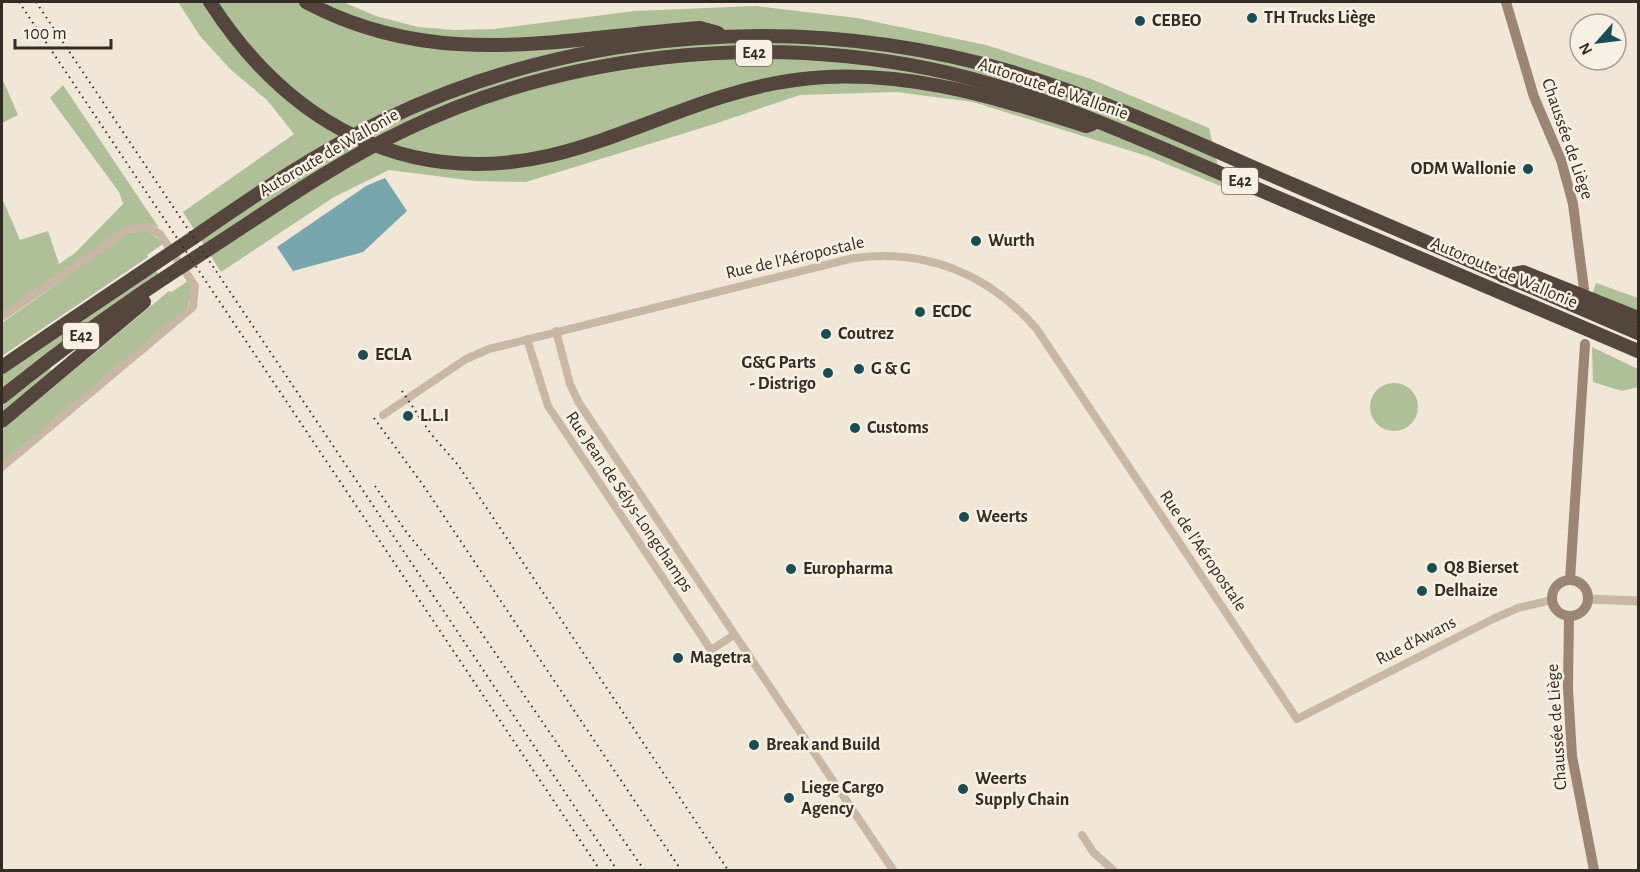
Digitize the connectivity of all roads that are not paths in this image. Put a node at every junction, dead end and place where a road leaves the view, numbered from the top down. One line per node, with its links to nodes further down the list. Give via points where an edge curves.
1 (210, 2): 5 (highway, via 255,63 300,105 359,139 391,151 440,161 499,163 553,155 749,89 826,76 898,78 1011,102 1086,126)
2 (306, 2): 4 (highway, via 378,31 469,46 699,28)
3 (1508, 4): 8 (main road, Chaussée de Liège, via 1534,97 1561,160 1573,204)
4 (730, 36): 6 (highway, Autoroute de Wallonie / E42, via 854,41 934,53 1011,72 1124,112); 16 (highway, Autoroute de Wallonie / E42, via 650,42 573,56 470,86 387,119 325,151)
5 (1100, 122): 7 (highway, Autoroute de Wallonie / E42, via 1007,89 931,69 853,58 770,52 653,60 576,73 501,93 409,128 345,160); 15 (highway, Autoroute de Wallonie / E42)
6 (1503, 276): 10 (highway, via 1523,272); 12 (highway, Autoroute de Wallonie / E42)
7 (164, 281): 17 (highway, Autoroute de Wallonie / E42); 19 (highway)
8 (1584, 289)
9 (2, 317): 20 (street, via 127,230 138,227 159,234 195,286 193,307)
10 (1638, 318)
11 (556, 331): 13 (street, Rue de l'Aéropostale); 26 (street, Rue Jean de Sélys-Longchamps, via 579,403); 27 (street, Rue de l'Aéropostale, via 864,256 930,260 976,278 1001,294 1036,328)
12 (1638, 333)
13 (527, 339): 18 (street, Rue de l'Aéropostale, via 478,353); 26 (street, Rue Jean de Sélys-Longchamps, via 548,406 711,650)
14 (1585, 344): 21 (main road)
15 (1638, 351)
16 (2, 367)
17 (2, 397)
18 (383, 415)
19 (2, 421)
20 (2, 467)
21 (1570, 580): 22 (main road, via 1585,588); 23 (main road, via 1555,588)
22 (1588, 598): 24 (street); 25 (main road, via 1582,611)
23 (1552, 600): 25 (main road, via 1558,611); 27 (street, Rue d'Awans, via 1493,619)
24 (1638, 601)
25 (1569, 616): 31 (main road, Chaussée de Liège, via 1572,756)
26 (734, 635): 29 (street, Rue Jean de Sélys-Longchamps)
27 (1297, 719)
28 (1082, 835): 30 (street, via 1093,852)
29 (893, 870)
30 (1113, 870)
31 (1594, 870)

